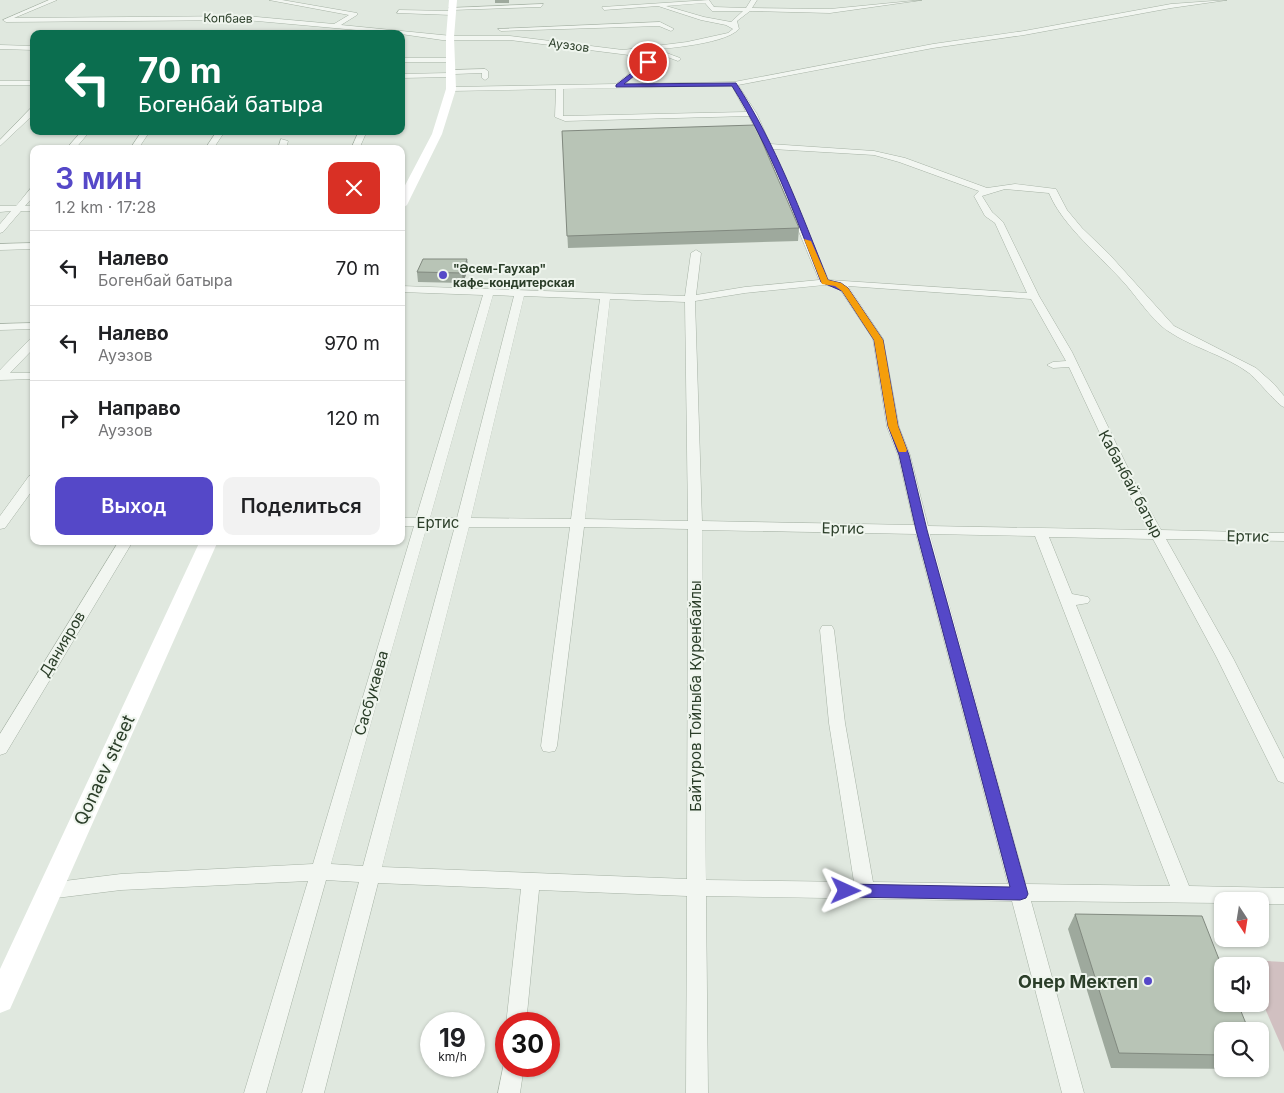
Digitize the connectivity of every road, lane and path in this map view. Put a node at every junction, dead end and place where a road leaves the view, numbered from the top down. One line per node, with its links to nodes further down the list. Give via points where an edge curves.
1 (54, 0): 15 (street)
2 (272, 0): 16 (street, via 355,14)
3 (754, 0): 13 (street)
4 (919, 0): 8 (street)
5 (1224, 0): 7 (street)
6 (706, 1): 9 (street); 13 (street, via 712,9)
7 (1200, 2): 40 (street, via 1024,34 925,47)
8 (876, 3): 13 (street, via 832,8)
9 (655, 4): 12 (street); 17 (street)
10 (541, 6): 11 (street)
11 (452, 7): 14 (street); 23 (main road)
12 (604, 8)
13 (748, 10): 17 (street, via 734,21)
14 (399, 12)
15 (3, 21): 16 (street, Копбаев, via 246,18)
16 (334, 27): 21 (street, Копбаев)
17 (736, 27): 28 (street, via 730,34 710,40)
18 (487, 29): 23 (street)
19 (496, 29): 20 (street, via 660,24)
20 (671, 29)
21 (384, 30)
22 (405, 31): 23 (street, Копбаев)
23 (450, 34): 24 (street); 27 (street, Ауэзов, via 518,38 598,51); 32 (main road)
24 (405, 40)
25 (0, 47): 26 (street)
26 (30, 48)
27 (625, 49): 28 (street); 33 (street, Ауэзов)
28 (635, 50): 29 (street)
29 (664, 54): 30 (street); 33 (street)
30 (678, 58)
31 (405, 60): 32 (street)
32 (451, 60): 34 (main road)
33 (648, 62): 43 (street)
34 (452, 73): 36 (street); 37 (street, via 485,71); 44 (main road)
35 (701, 75): 41 (street)
36 (405, 76)
37 (485, 78)
38 (0, 83): 39 (street)
39 (30, 83)
40 (734, 84): 41 (street); 46 (street)
41 (702, 85): 43 (street)
42 (560, 86): 43 (street); 44 (street, via 543,90); 46 (street, via 559,117 565,119)
43 (618, 86)
44 (451, 89): 53 (main road, via 437,134)
45 (30, 114): 48 (street)
46 (753, 114): 50 (street)
47 (82, 135): 49 (street)
48 (0, 144)
49 (74, 145)
50 (768, 146): 51 (street, via 874,153 902,160); 61 (street)
51 (980, 193): 66 (street, Кабанбай батыр, via 988,214 999,222); 75 (street, via 1021,187 1039,187 1053,192 1063,211 1170,328 1252,370)
52 (30, 194): 54 (street)
53 (405, 197)
54 (18, 208): 55 (street); 56 (street); 57 (street)
55 (30, 208)
56 (0, 209)
57 (0, 230)
58 (30, 246): 59 (street)
59 (0, 247)
60 (696, 253): 67 (street, Байтуров Тойлыба Куренбайлы)
61 (828, 283): 66 (street); 67 (street); 83 (street, via 845,290 878,340 893,426 904,455)
62 (405, 290): 63 (street)
63 (489, 292): 64 (street); 78 (street, Сасбукаева)
64 (520, 293): 65 (street); 79 (street)
65 (605, 296): 67 (street); 80 (street)
66 (1034, 296): 72 (street, Кабанбай батыр)
67 (690, 298): 82 (street, Байтуров Тойлыба Куренбайлы)
68 (30, 326): 69 (street)
69 (0, 327)
70 (30, 345): 74 (street)
71 (1053, 364): 72 (street)
72 (1072, 364): 85 (street, Кабанбай батыр)
73 (30, 376): 74 (street)
74 (0, 377)
75 (1284, 404)
76 (30, 484): 81 (street)
77 (405, 522): 78 (street, Ертис)
78 (420, 522): 79 (street, Ертис); 93 (street, Сасбукаева)
79 (464, 522): 80 (street, Ертис); 94 (street)
80 (579, 523): 82 (street, Ертис); 90 (street)
81 (0, 524)
82 (695, 526): 83 (street, Ертис); 96 (street, Байтуров Тойлыба Куренбайлы)
83 (922, 530): 84 (street, Ертис); 99 (street)
84 (1040, 532): 85 (street, Ертис); 100 (street, via 1074,599)
85 (1158, 535): 86 (street, Ертис); 92 (street, Кабанбай батыр)
86 (1284, 537)
87 (124, 545): 91 (street, Данияров)
88 (208, 545): 97 (main road, Qonaev street)
89 (827, 630): 98 (street, via 836,723)
90 (549, 746)
91 (0, 748)
92 (1284, 776)
93 (320, 872): 94 (street); 97 (street, via 121,882); 105 (street, Сасбукаева)
94 (369, 875): 95 (street); 106 (street)
95 (531, 881): 96 (street); 103 (street)
96 (695, 888): 98 (street); 108 (street, Байтуров Тойлыба Куренбайлы)
97 (48, 891): 102 (main road, Qonaev street)
98 (865, 891): 99 (street)
99 (1020, 894): 100 (street); 109 (street)
100 (1183, 895): 101 (street)
101 (1284, 896)
102 (0, 1000)
103 (517, 1012)
104 (511, 1077): 107 (street)
105 (255, 1093)
106 (313, 1093)
107 (509, 1093)
108 (698, 1093)
109 (1074, 1093)

